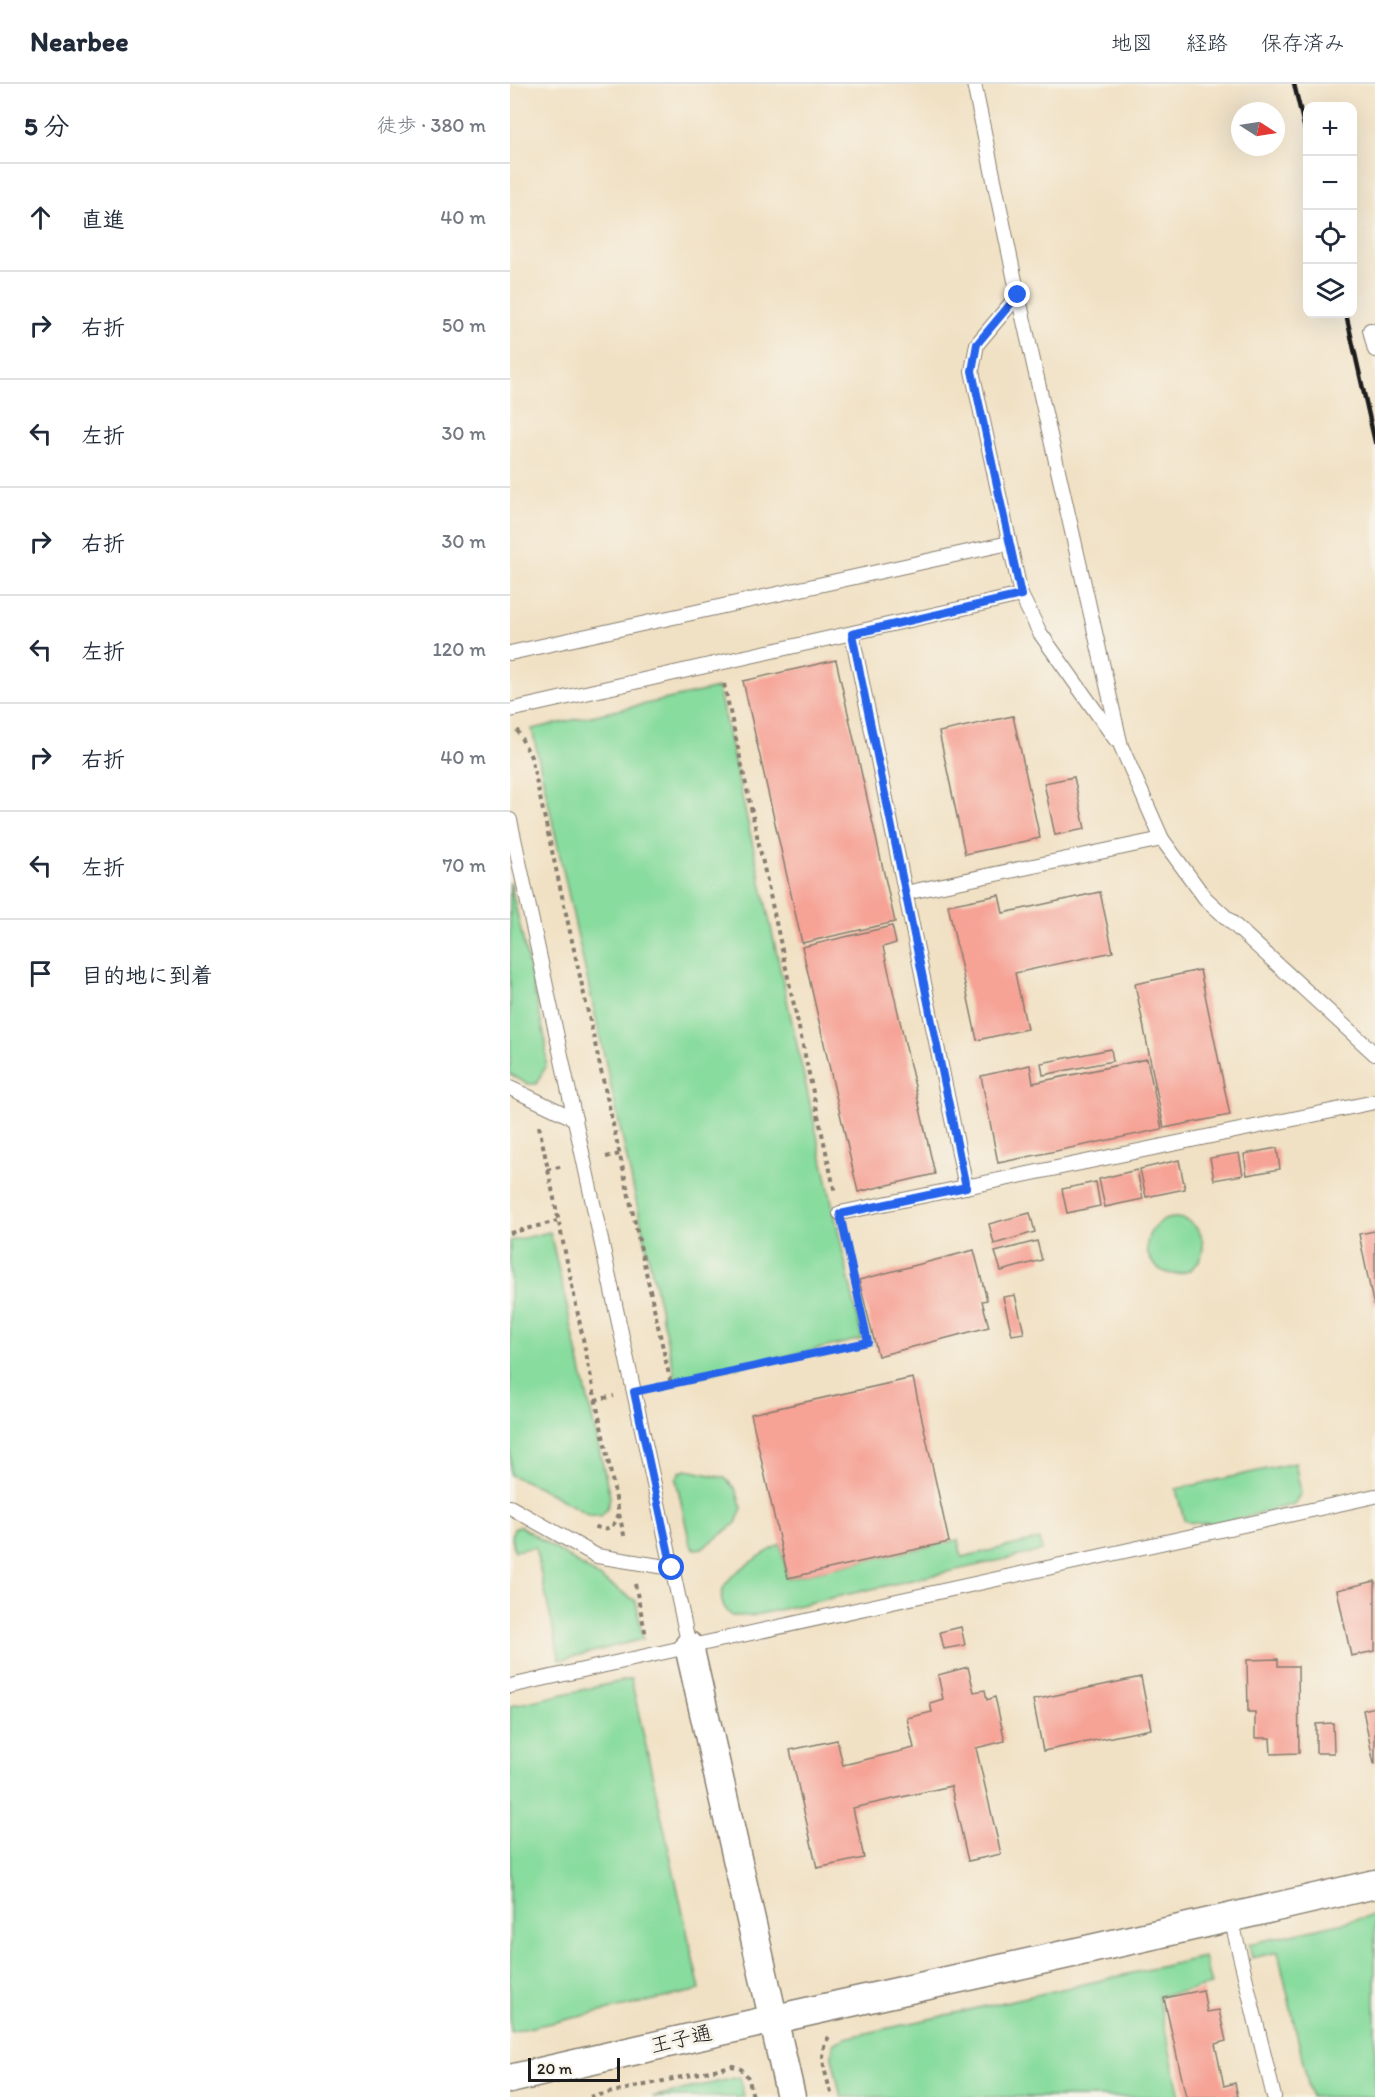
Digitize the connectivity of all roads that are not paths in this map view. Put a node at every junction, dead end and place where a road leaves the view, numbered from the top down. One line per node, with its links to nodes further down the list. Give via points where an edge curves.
1 (974, 84): 2 (lane)
2 (1018, 295): 5 (lane, via 977,344 972,371); 10 (lane)
3 (1370, 330): 4 (lane)
4 (1375, 350)
5 (1010, 543): 6 (lane); 8 (lane)
6 (1021, 595): 7 (lane); 10 (lane, via 1041,633)
7 (852, 634): 9 (lane); 13 (lane)
8 (510, 653)
9 (511, 710)
10 (1120, 746): 12 (lane)
11 (510, 821): 17 (lane)
12 (1162, 839): 13 (lane); 14 (lane, via 1205,898)
13 (905, 893): 18 (lane)
14 (1375, 1054)
15 (510, 1088): 17 (lane)
16 (1375, 1102): 18 (lane)
17 (574, 1119): 22 (lane)
18 (966, 1187): 19 (lane)
19 (840, 1214)
20 (1375, 1496): 23 (lane)
21 (510, 1507): 22 (lane, via 597,1556)
22 (672, 1568): 23 (lane)
23 (689, 1646): 24 (lane); 27 (street)
24 (510, 1686)
25 (1375, 1884): 26 (street, 王子通)
26 (1232, 1918): 27 (street, 王子通); 30 (lane)
27 (774, 2018): 28 (street, 王子通); 29 (street)
28 (510, 2079)
29 (791, 2097)
30 (1274, 2097)

